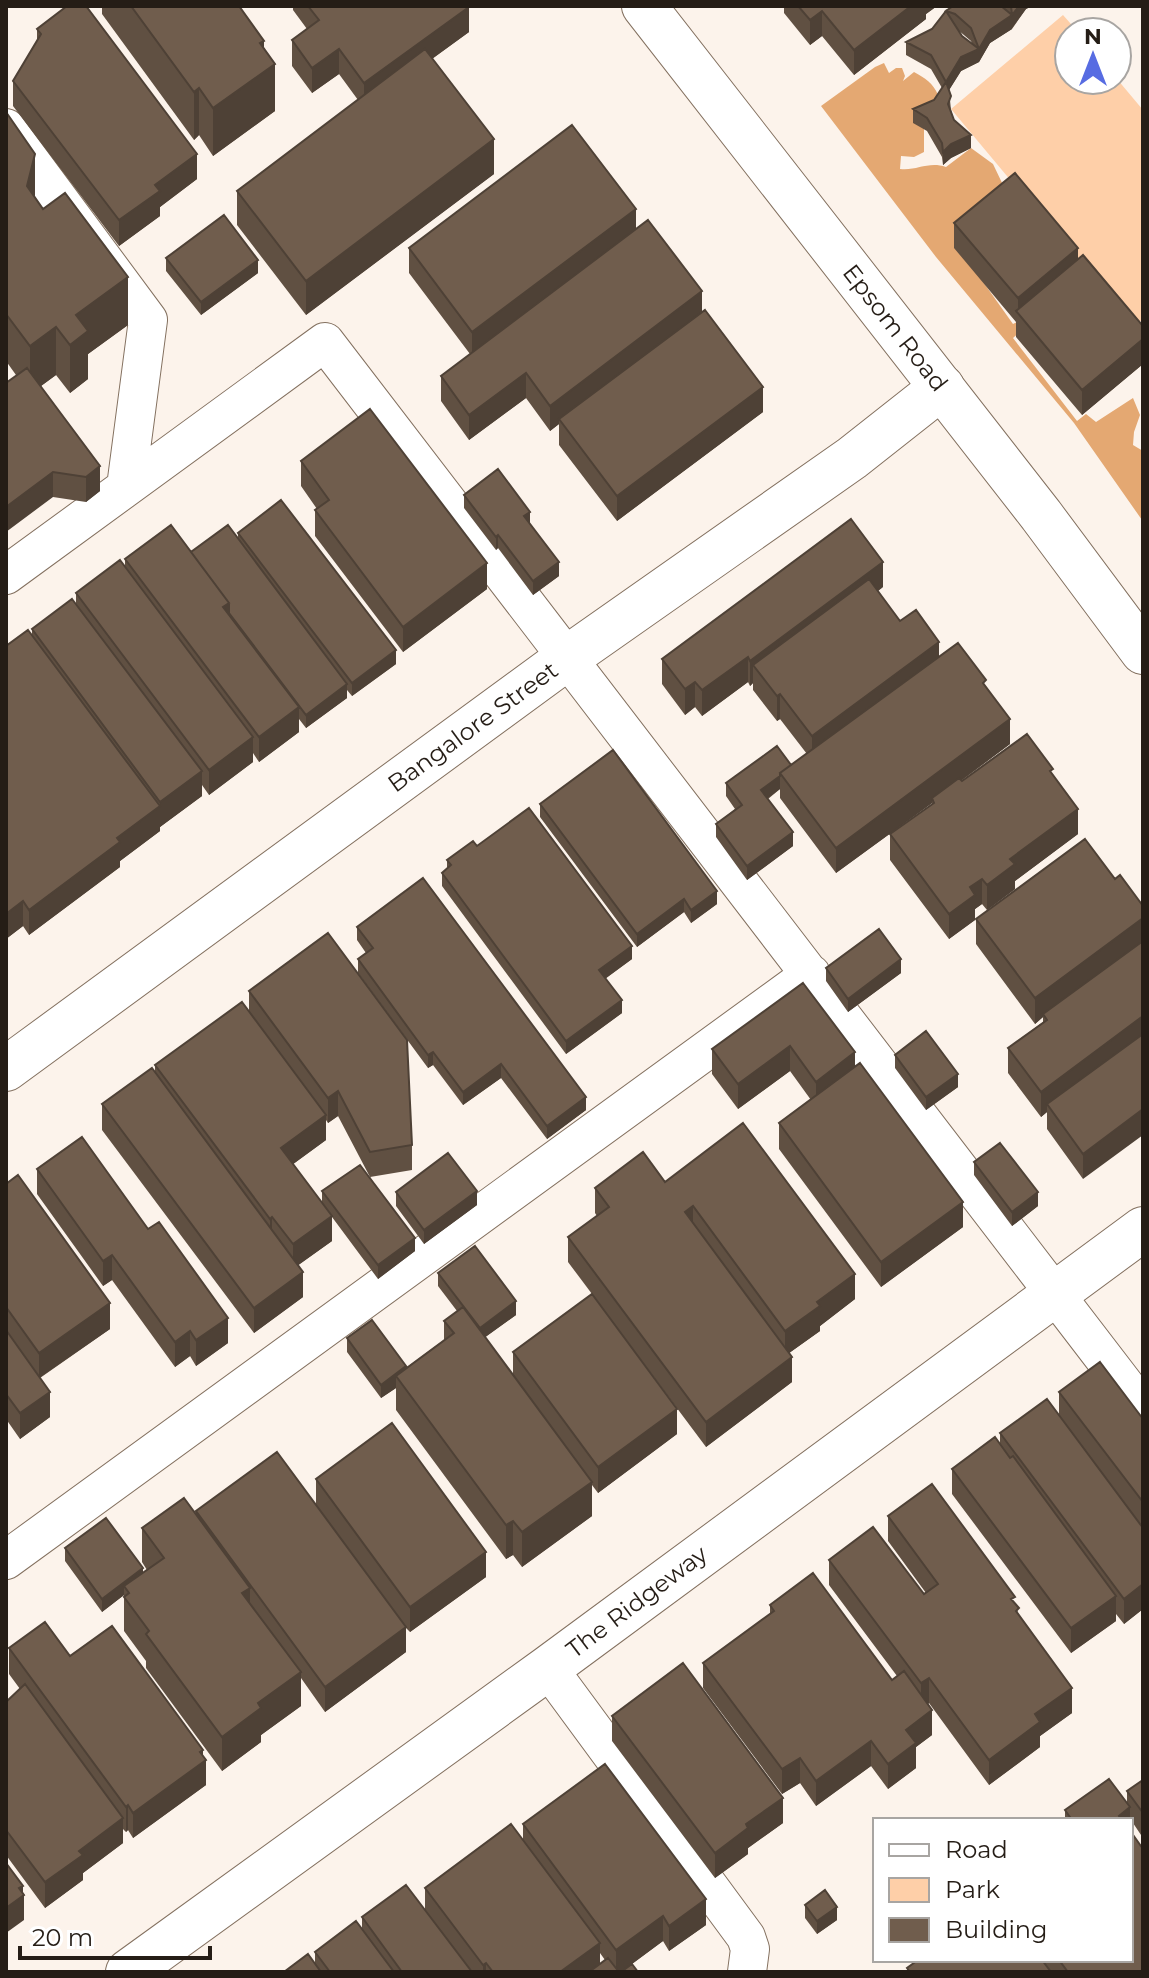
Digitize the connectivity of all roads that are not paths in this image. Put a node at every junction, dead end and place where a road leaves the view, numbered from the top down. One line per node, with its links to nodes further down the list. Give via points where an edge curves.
1 (644, 6): 3 (street, Epsom Road)
2 (6, 128): 4 (lane, via 148,320)
3 (942, 387): 6 (street, Epsom Road); 7 (street, Bangalore Street, via 852,458)
4 (126, 487): 5 (lane); 7 (lane, via 325,342)
5 (6, 575)
6 (1143, 652)
7 (567, 658): 8 (lane); 9 (street, Bangalore Street)
8 (811, 974): 11 (lane); 13 (lane)
9 (6, 1069)
10 (1143, 1229): 11 (street, The Ridgeway)
11 (1054, 1293): 12 (lane); 14 (street, The Ridgeway)
12 (1143, 1409)
13 (6, 1560)
14 (548, 1668): 15 (street, The Ridgeway); 16 (lane, via 746,1937)
15 (128, 1972)
16 (747, 1972)

